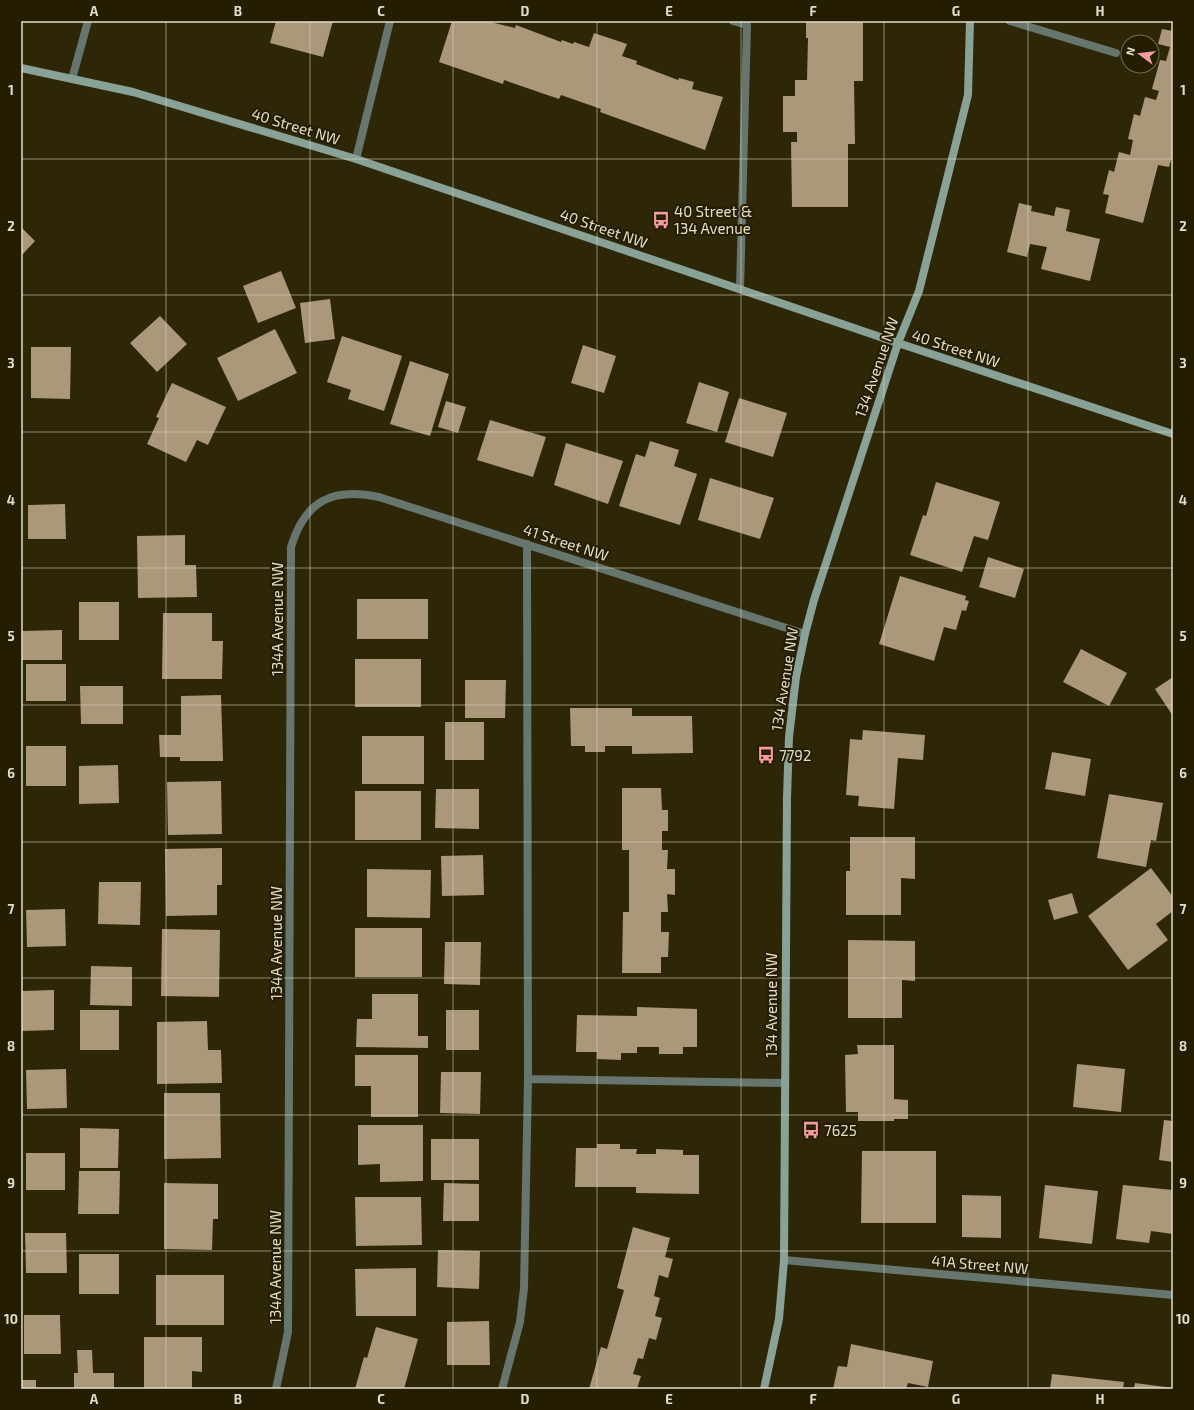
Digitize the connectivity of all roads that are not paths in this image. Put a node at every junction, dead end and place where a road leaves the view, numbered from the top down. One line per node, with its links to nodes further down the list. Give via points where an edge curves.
1 (88, 21): 8 (street)
2 (390, 21): 9 (street)
3 (733, 21): 10 (street, via 747,24)
4 (970, 21): 11 (street, 134 Avenue NW, via 968,95 919,291)
5 (1010, 21): 6 (street)
6 (1116, 53)
7 (21, 68): 8 (street, 40 Street NW)
8 (72, 79): 9 (street, 40 Street NW, via 133,92)
9 (356, 159): 10 (street, 40 Street NW)
10 (740, 289): 11 (street, 40 Street NW)
11 (898, 343): 12 (street, 40 Street NW); 15 (street, 134 Avenue NW)
12 (1173, 434)
13 (317, 504): 14 (street, 41 Street NW, via 331,497 363,494 379,497); 20 (street, 134A Avenue NW, via 296,529 291,547 288,1332)
14 (527, 544): 15 (street, 41 Street NW); 16 (street)
15 (805, 634): 17 (street, 134 Avenue NW, via 788,737)
16 (528, 1079): 17 (street); 21 (street, via 523,1301)
17 (785, 1083): 18 (street, 134 Avenue NW)
18 (784, 1260): 19 (street, 41A Street NW); 22 (street, 134 Avenue NW, via 779,1319)
19 (1173, 1295)
20 (276, 1389)
21 (502, 1389)
22 (764, 1389)

